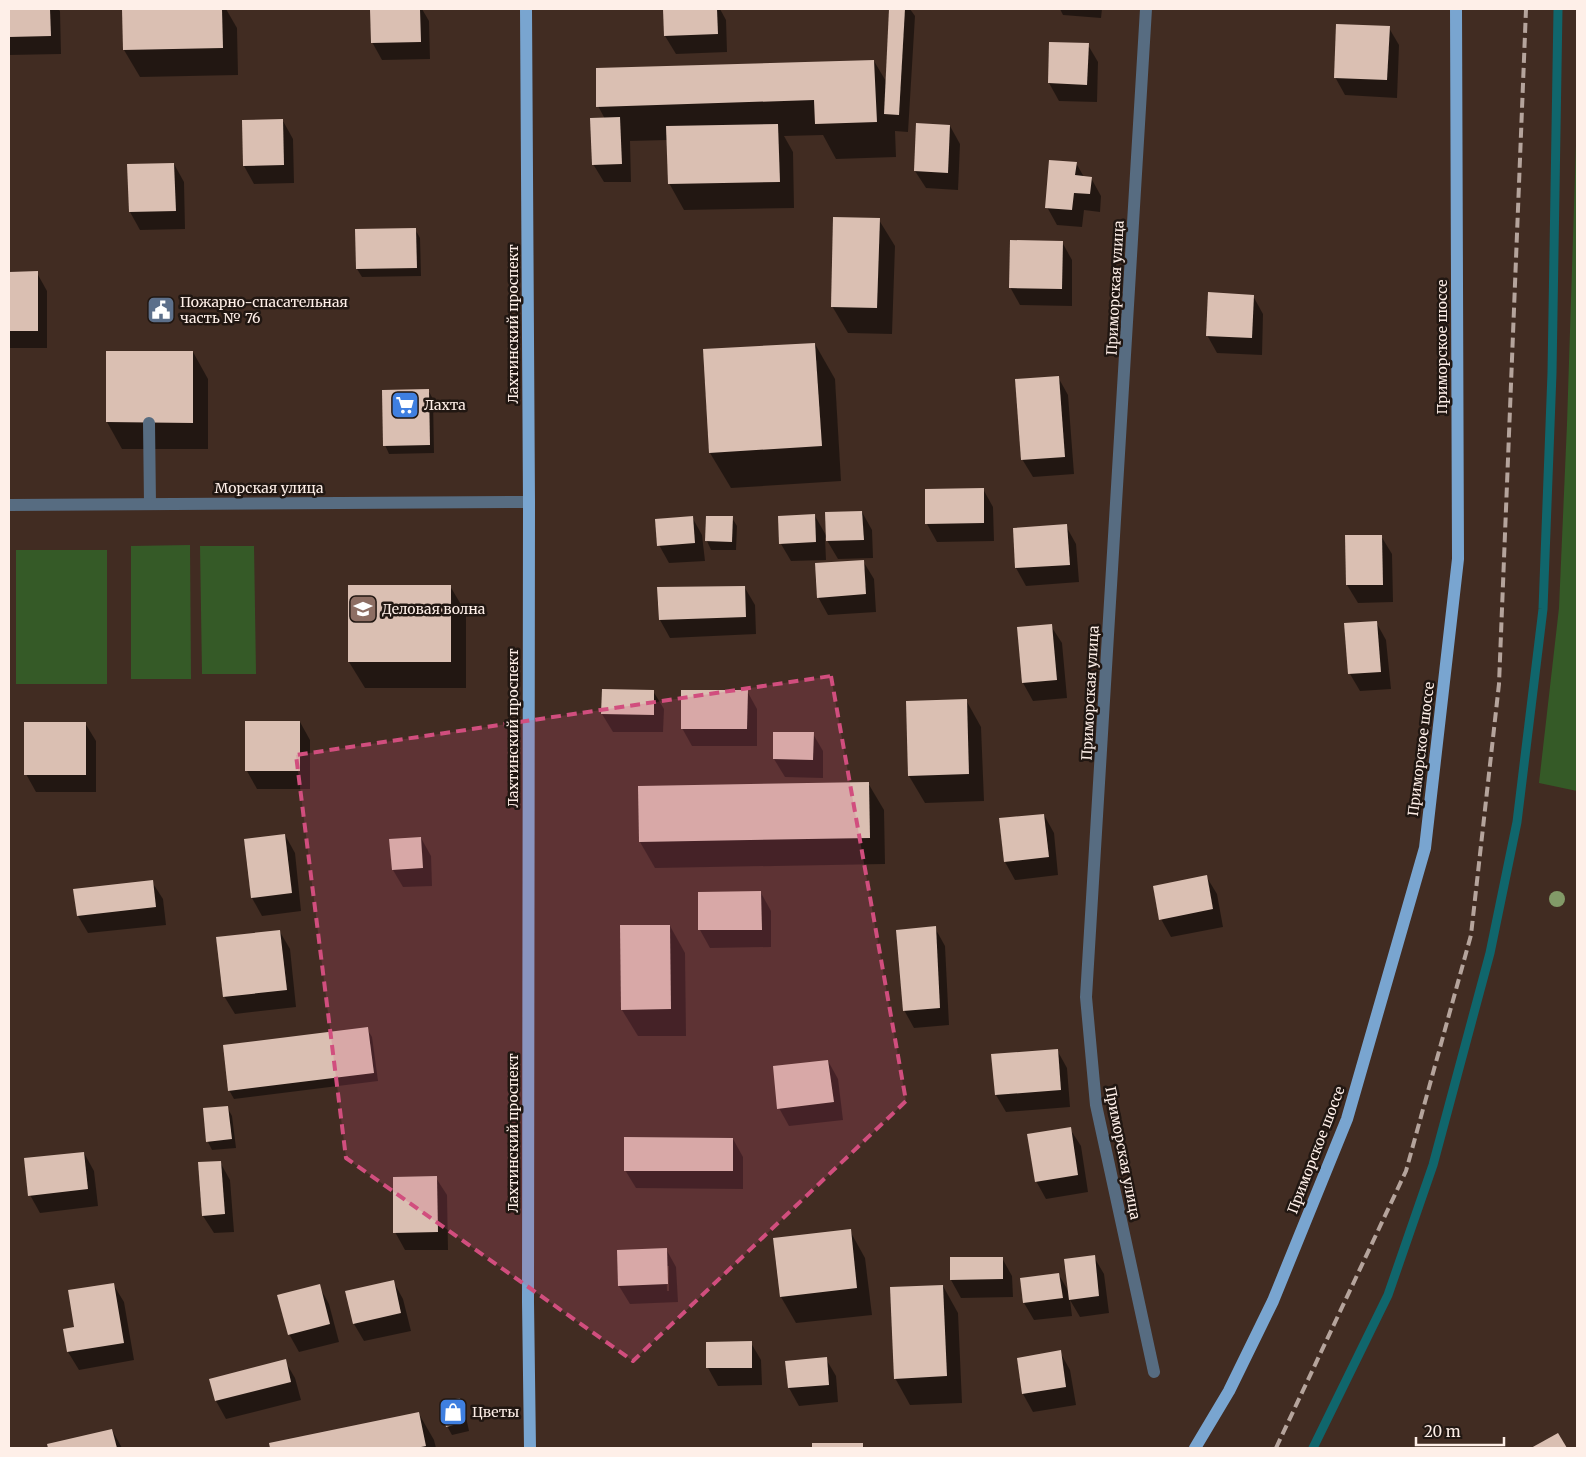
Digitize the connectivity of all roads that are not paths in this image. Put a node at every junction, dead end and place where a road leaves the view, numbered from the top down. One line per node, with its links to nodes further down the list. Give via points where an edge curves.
1 (526, 9): 5 (main road, Лахтинский проспект)
2 (1146, 9): 8 (street, Приморская улица, via 1086,998 1096,1105)
3 (1456, 9): 10 (main road, Приморское шоссе, via 1458,558 1425,848 1347,1119 1273,1301)
4 (149, 423): 6 (street)
5 (528, 502): 6 (street, Морская улица); 9 (main road, Лахтинский проспект)
6 (150, 504): 7 (street, Морская улица)
7 (9, 505)
8 (1154, 1372)
9 (530, 1448)
10 (1195, 1448)

